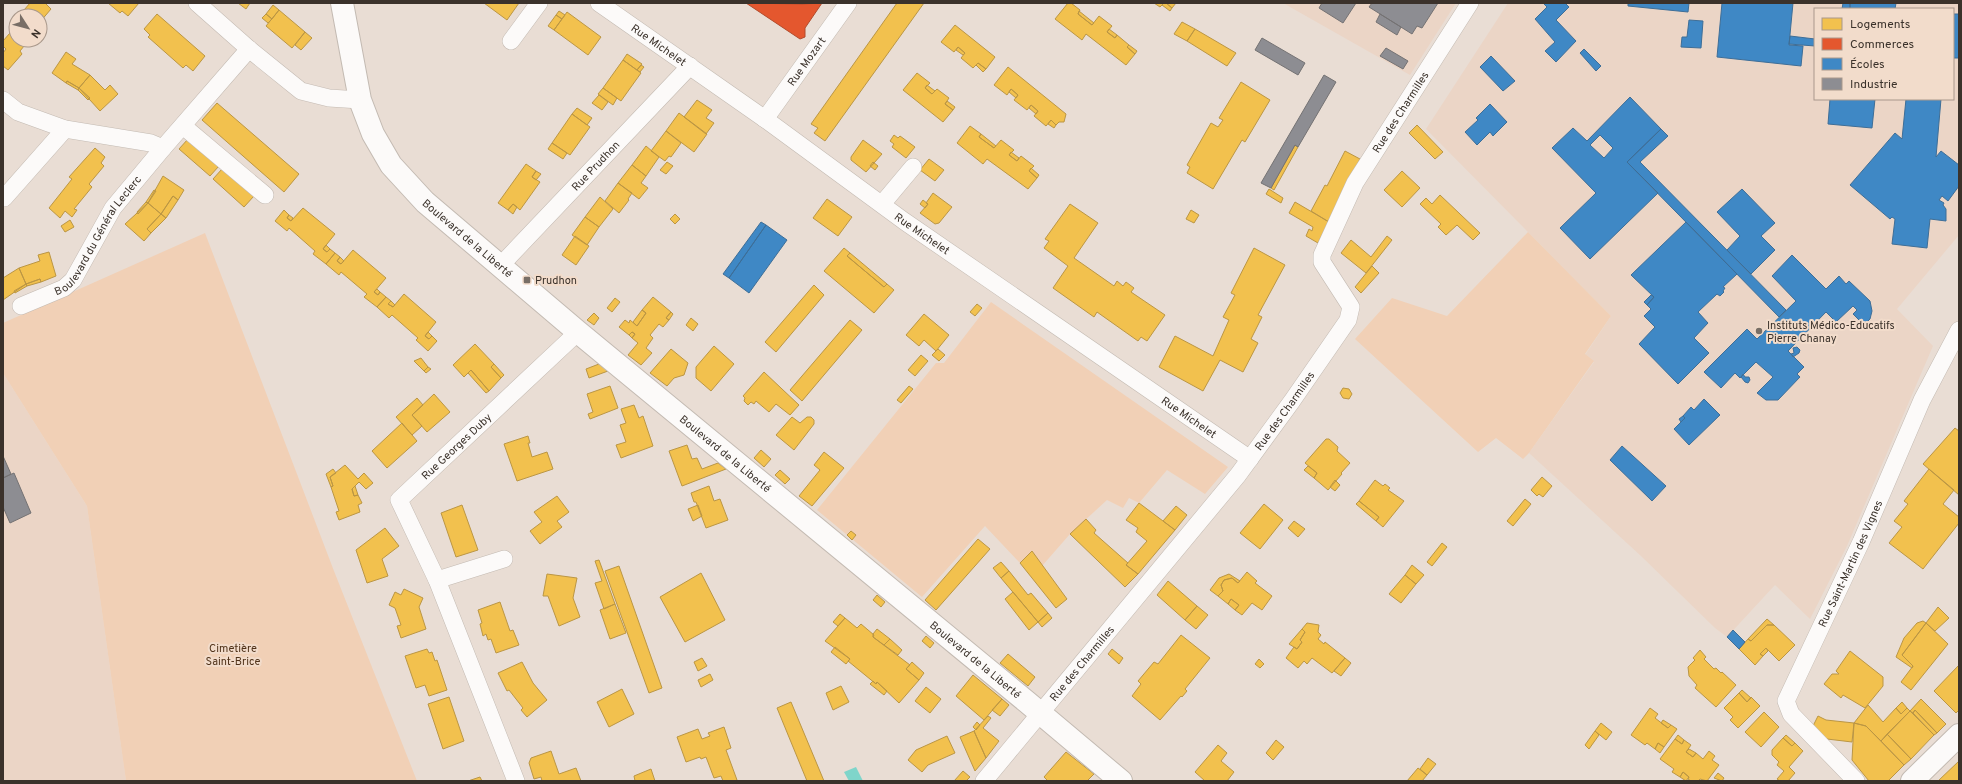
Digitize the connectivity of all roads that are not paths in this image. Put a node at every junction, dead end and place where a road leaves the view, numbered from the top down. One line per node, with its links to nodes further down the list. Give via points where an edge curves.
1 (197, 3): 8 (street)
2 (342, 3): 11 (main road, Boulevard de la Liberté)
3 (539, 3): 7 (street)
4 (599, 3): 9 (street, Rue Michelet)
5 (848, 3): 12 (street, Rue Mozart)
6 (1470, 3): 24 (street, Rue des Charmilles, via 1355,183 1322,255 1322,262 1351,307 1348,320)
7 (511, 42)
8 (249, 49): 11 (street, via 304,92 329,98); 13 (street, Boulevard du Général Leclerc)
9 (690, 66): 12 (street, Rue Michelet); 20 (street, Rue Prudhon)
10 (3, 100): 14 (street, via 18,112)
11 (360, 100): 20 (main road, Boulevard de la Liberté, via 378,145 407,184 459,232)
12 (765, 119): 19 (street, Rue Michelet)
13 (183, 126): 15 (street, Boulevard du Général Leclerc); 17 (street)
14 (65, 129): 15 (street, via 150,143); 18 (street)
15 (163, 148): 21 (street, Boulevard du Général Leclerc, via 113,208 73,280 64,288)
16 (913, 166): 19 (street)
17 (265, 195)
18 (4, 198)
19 (882, 204): 24 (street, Rue Michelet)
20 (501, 265): 23 (main road, Boulevard de la Liberté)
21 (21, 306)
22 (1959, 330): 32 (street, Rue Saint-Martin des Vignes, via 1922,400 1861,542 1786,701 1791,714)
23 (578, 332): 26 (street, Rue Georges Duby, via 400,500); 27 (main road, Boulevard de la Liberté)
24 (1250, 459): 27 (street, Rue des Charmilles)
25 (504, 559): 26 (street)
26 (437, 580): 29 (street, Rue Georges Duby)
27 (1041, 713): 30 (street, Rue des Charmilles); 31 (main road, Boulevard de la Liberté)
28 (1959, 735): 33 (main road)
29 (516, 781)
30 (984, 781)
31 (1121, 781)
32 (1856, 781)
33 (1912, 781)

